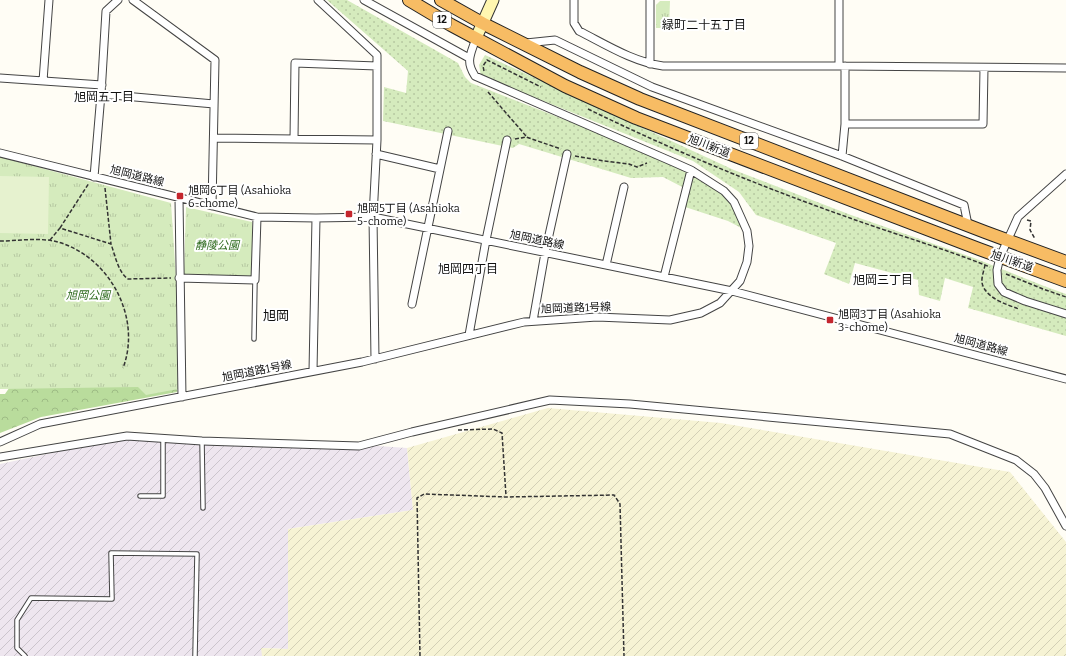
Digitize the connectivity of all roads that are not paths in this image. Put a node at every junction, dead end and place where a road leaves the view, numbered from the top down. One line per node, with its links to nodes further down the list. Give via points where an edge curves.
1 (49, 0): 22 (street)
2 (118, 0): 23 (street, via 106,11)
3 (133, 0): 25 (street, via 215,60)
4 (318, 0): 17 (street, via 377,56)
5 (364, 0): 15 (street)
6 (409, 0): 13 (highway, 旭川新道 / 12)
7 (441, 0): 12 (highway, 旭川新道 / 12)
8 (493, 0): 12 (main road)
9 (574, 0): 16 (street, via 574,23 579,31)
10 (650, 0): 16 (street)
11 (839, 0): 18 (street)
12 (482, 23): 13 (main road); 14 (highway, 旭川新道 / 12)
13 (476, 38): 15 (street); 51 (highway, 旭川新道 / 12, via 565,86 636,118)
14 (524, 43): 35 (street, via 555,40 652,87); 46 (highway, 旭川新道 / 12, via 640,99)
15 (469, 58): 37 (street, 旭岡道路1号線, via 470,68 475,76)
16 (650, 64): 18 (street)
17 (377, 66): 29 (street, via 295,63); 30 (street)
18 (842, 66): 19 (street); 26 (street)
19 (984, 68): 20 (street); 26 (street, via 983,124)
20 (1066, 68)
21 (0, 78): 22 (street)
22 (43, 81): 23 (street)
23 (102, 85): 24 (street)
24 (101, 94): 25 (street); 39 (street)
25 (214, 104): 28 (street)
26 (845, 124): 35 (street)
27 (448, 131): 36 (street)
28 (214, 138): 29 (street); 42 (street)
29 (294, 139): 30 (street)
30 (377, 140): 33 (street)
31 (507, 140): 48 (street)
32 (0, 153): 39 (street, 旭岡道路線)
33 (376, 154): 36 (street); 44 (street)
34 (567, 154): 50 (street)
35 (842, 156): 46 (street, via 964,205)
36 (440, 169): 47 (street)
37 (691, 170): 54 (street); 58 (street, 旭岡道路1号線, via 724,191 734,202 747,231 747,262 740,281)
38 (1066, 174): 49 (street, via 1018,217)
39 (94, 177): 41 (street, 旭岡道路線)
40 (624, 187): 53 (street)
41 (179, 198): 42 (street, 旭岡道路線); 55 (street)
42 (212, 206): 43 (street, 旭岡道路線)
43 (257, 217): 45 (street, 旭岡道路線); 56 (street)
44 (374, 217): 45 (street, 旭岡道路線); 47 (street, 旭岡道路線); 64 (street)
45 (316, 218): 65 (street)
46 (968, 225): 49 (highway, 旭川新道 / 12)
47 (428, 228): 48 (street, 旭岡道路線); 59 (street)
48 (486, 240): 50 (street, 旭岡道路線); 62 (street)
49 (1006, 240): 51 (street); 52 (highway, 旭川新道 / 12)
50 (545, 253): 53 (street, 旭岡道路線); 61 (street)
51 (1000, 257): 57 (highway, 旭川新道 / 12); 60 (street, via 997,270 998,284 1004,292 1025,302)
52 (1066, 262)
53 (606, 265): 54 (street, 旭岡道路線)
54 (664, 277): 58 (street, 旭岡道路線)
55 (179, 278): 56 (street); 67 (street)
56 (255, 280): 63 (lane)
57 (1066, 281)
58 (732, 291): 61 (street, 旭岡道路1号線, via 720,303 701,313 670,320 597,317); 66 (street, 旭岡道路線)
59 (412, 304)
60 (1066, 314)
61 (534, 321): 62 (street, 旭岡道路1号線)
62 (469, 335): 64 (street, 旭岡道路1号線)
63 (254, 339)
64 (375, 359): 65 (street, 旭岡道路1号線)
65 (313, 371): 67 (street, 旭岡道路1号線)
66 (1066, 379)
67 (182, 396): 70 (street, 旭岡道路1号線, via 40,424)
68 (163, 438): 69 (street); 71 (street, via 127,436); 72 (lane, via 163,496)
69 (202, 441): 73 (lane); 74 (street, via 359,446 550,400 630,404 911,430 950,434 1016,460 1042,483)
70 (0, 442)
71 (0, 457)
72 (140, 496)
73 (203, 508)
74 (1066, 526)
75 (25, 656): 76 (lane, via 17,648 17,620 31,598 112,599 111,553 197,554)
76 (195, 656)

